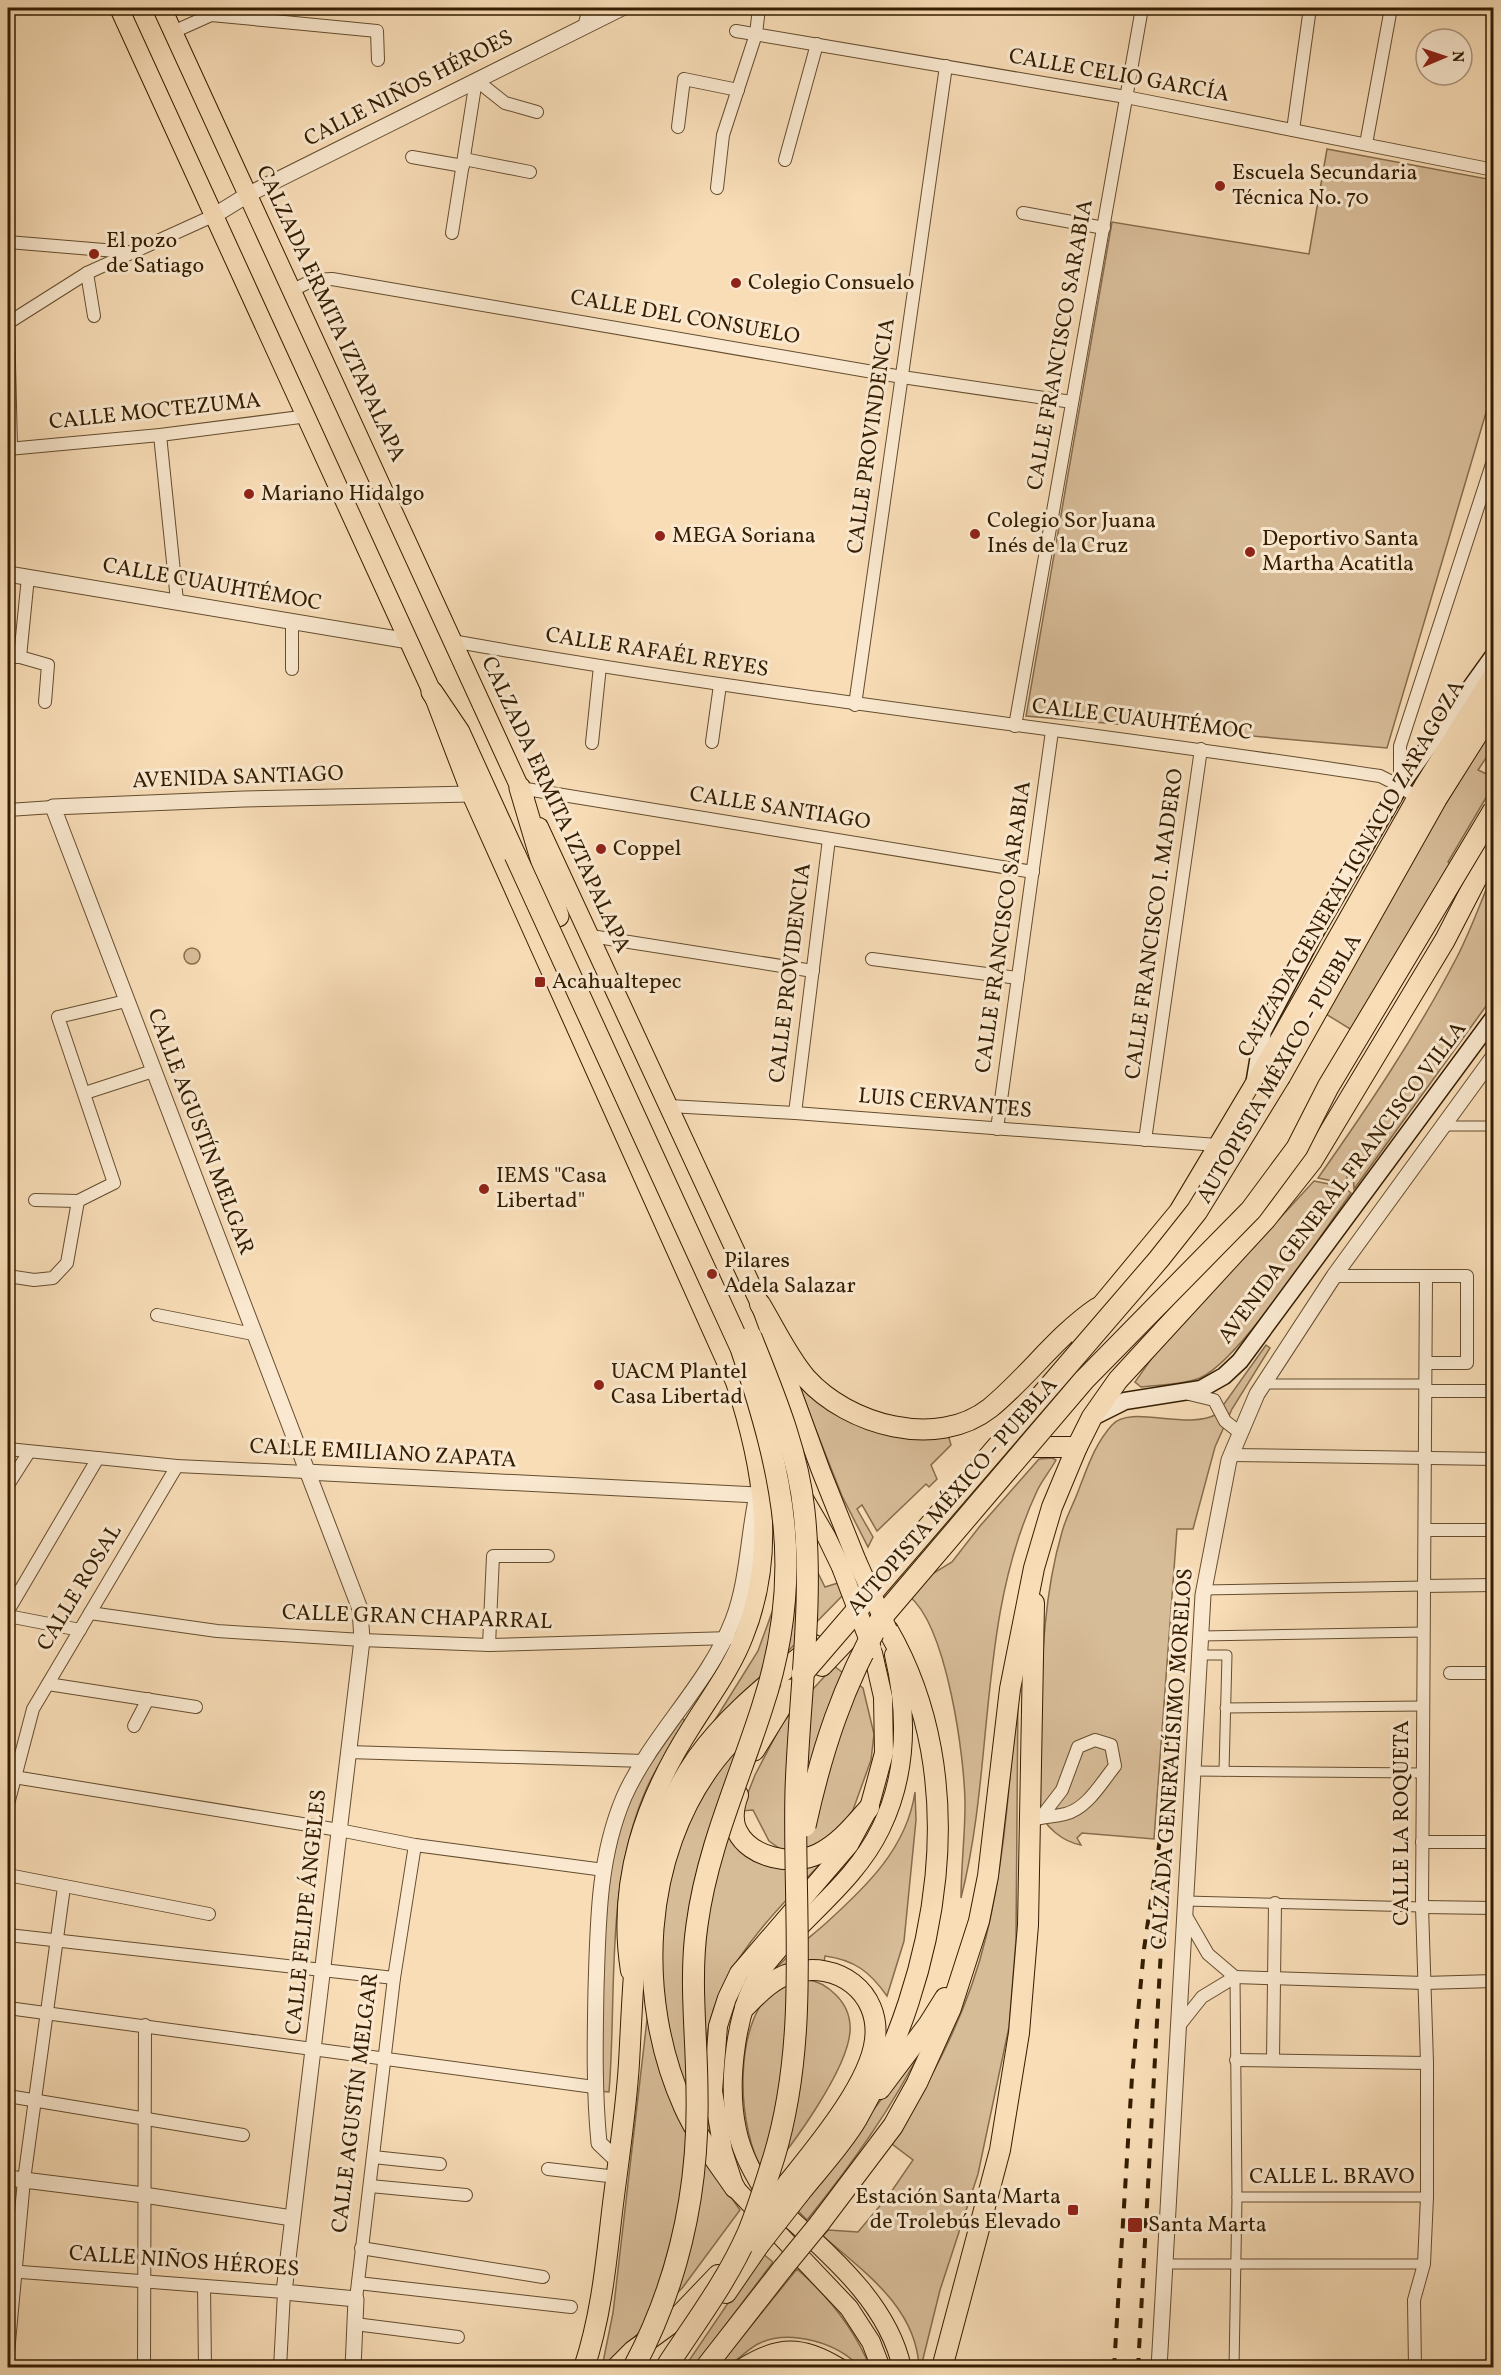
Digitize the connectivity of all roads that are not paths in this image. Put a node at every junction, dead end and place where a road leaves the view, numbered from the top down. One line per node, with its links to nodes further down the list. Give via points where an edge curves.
1 (119, 8): 31 (main road)
2 (162, 8): 11 (main road, CALZADA ERMITA IZTAPALAPA)
3 (589, 8): 9 (street)
4 (622, 8): 9 (street, CALLE NIÑOS HÉROES)
5 (759, 8): 12 (street)
6 (1142, 8): 18 (street, CALLE FRANCISCO SARABIA)
7 (1310, 8): 21 (street)
8 (1391, 8): 22 (street)
9 (584, 27): 16 (street, CALLE NIÑOS HÉROES)
10 (736, 31): 12 (street, CALLE CELIO GARCÍA)
11 (173, 33): 14 (street, via 211,15 377,31); 29 (main road, CALZADA ERMITA IZTAPALAPA)
12 (756, 34): 13 (street, CALLE CELIO GARCÍA); 17 (street)
13 (817, 44): 15 (street, CALLE CELIO GARCÍA); 24 (street)
14 (378, 60)
15 (946, 66): 18 (street, CALLE CELIO GARCÍA); 40 (street, CALLE PROVINDENCIA)
16 (476, 80): 19 (street, via 505,103); 25 (street); 29 (street, CALLE NIÑOS HÉROES)
17 (738, 90): 20 (street, via 684,79); 28 (street, via 723,135)
18 (1126, 97): 21 (street, CALLE CELIO GARCÍA); 32 (street, CALLE FRANCISCO SARABIA)
19 (537, 112)
20 (678, 127)
21 (1293, 130): 22 (street, CALLE CELIO GARCÍA)
22 (1366, 144): 26 (street, CALLE CELIO GARCÍA)
23 (412, 157): 25 (street)
24 (785, 160)
25 (463, 163): 27 (street); 33 (street)
26 (1494, 170)
27 (530, 172)
28 (717, 188)
29 (249, 194): 31 (street, CALLE NIÑOS HÉROES); 37 (main road, CALZADA ERMITA IZTAPALAPA)
30 (1023, 213): 32 (street)
31 (215, 215): 35 (street); 42 (main road)
32 (1104, 228): 41 (street, CALLE FRANCISCO SARABIA)
33 (452, 233)
34 (8, 242): 35 (street)
35 (129, 252): 36 (street)
36 (87, 273): 38 (street); 39 (street)
37 (293, 290): 40 (street, CALLE DEL CONSUELO, via 313,280 342,280); 51 (main road, CALZADA ERMITA IZTAPALAPA)
38 (94, 316)
39 (8, 322): 44 (street)
40 (902, 377): 41 (street, CALLE DEL CONSUELO); 60 (street, CALLE PROVINDENCIA)
41 (1072, 402): 62 (street, CALLE FRANCISCO SARABIA)
42 (308, 416): 43 (street, CALLE MOCTEZUMA); 50 (main road)
43 (160, 435): 44 (street, CALLE MOCTEZUMA); 48 (street)
44 (9, 448)
45 (1494, 458): 67 (street, via 1400,746)
46 (8, 574): 47 (street, CALLE CUAUHTÉMOC)
47 (28, 577): 48 (street, CALLE CUAUHTÉMOC); 53 (street)
48 (177, 601): 49 (street, CALLE CUAUHTÉMOC)
49 (292, 622): 50 (street, CALLE CUAUHTÉMOC); 55 (street)
50 (409, 641): 58 (main road)
51 (452, 641): 54 (street, CALLE RAFAÉL REYES); 68 (main road, CALZADA ERMITA IZTAPALAPA)
52 (1494, 655): 67 (main road, CALZADA GENERAL IGNACIO ZARAGOZA)
53 (14, 657): 59 (street, via 48,665)
54 (600, 666): 57 (street, CALLE RAFAÉL REYES); 65 (street)
55 (292, 669)
56 (1494, 675): 70 (highway, CALZADA GENERAL IGNACIO ZARAGOZA)
57 (720, 685): 60 (street, CALLE RAFAÉL REYES); 64 (street)
58 (432, 692): 69 (main road); 162 (highway, bridge, via 459,732 741,1348 759,1403 778,1480 787,1539 783,1619 763,1705)
59 (45, 702)
60 (855, 705): 62 (street, CALLE CUAUHTÉMOC)
61 (1494, 707): 162 (highway, AUTOPISTA MÉXICO - PUEBLA, bridge, via 1436,799 1236,1152 1197,1211 809,1664 770,1721)
62 (1015, 726): 63 (street, CALLE CUAUHTÉMOC)
63 (1052, 731): 66 (street, CALLE CUAUHTÉMOC); 76 (street, CALLE FRANCISCO SARABIA)
64 (712, 742)
65 (592, 743)
66 (1201, 749): 67 (street, CALLE CUAUHTÉMOC, via 1380,776); 92 (street, CALLE FRANCISCO I. MADERO)
67 (1400, 786): 70 (street, CALLE CUAUHTÉMOC); 85 (main road, CALZADA GENERAL IGNACIO ZARAGOZA, via 1263,1031)
68 (520, 788): 74 (street, CALLE SANTIAGO); 77 (main road, CALZADA ERMITA IZTAPALAPA); 171 (highway, bridge, via 558,916 751,1337 795,1466 804,1509 807,1580)
69 (471, 794): 71 (street, AVENIDA SANTIAGO); 104 (main road)
70 (1417, 798): 85 (highway, CALZADA GENERAL IGNACIO ZARAGOZA)
71 (53, 807): 72 (street, AVENIDA SANTIAGO); 81 (street, CALLE AGUSTÍN MELGAR)
72 (8, 810)
73 (1494, 810): 138 (highway, AUTOPISTA MÉXICO - PUEBLA, bridge, via 1328,1087 1297,1148 1251,1210 1083,1380)
74 (829, 839): 76 (street, CALLE SANTIAGO); 79 (street, CALLE PROVIDENCIA)
75 (1494, 845): 102 (highway, via 1445,940 1312,1161 1266,1219)
76 (1033, 872): 80 (street, CALLE FRANCISCO SARABIA)
77 (591, 936): 79 (street); 87 (main road, CALZADA ERMITA IZTAPALAPA)
78 (872, 959): 80 (street)
79 (813, 971): 88 (street, CALLE PROVIDENCIA)
80 (1018, 978): 91 (street, CALLE FRANCISCO SARABIA)
81 (126, 1001): 84 (street, CALLE AGUSTÍN MELGAR); 86 (street, via 58,1017)
82 (1494, 1017): 112 (main road, AVENIDA GENERAL FRANCISCO VILLA, via 1246,1354 1224,1377)
83 (1494, 1056): 89 (street, CALZADA GENERALÍSIMO MORELOS)
84 (153, 1071): 86 (street); 105 (street, CALLE AGUSTÍN MELGAR)
85 (1253, 1088): 93 (highway, CALZADA GENERAL IGNACIO ZARAGOZA)
86 (85, 1094): 95 (street, via 114,1183)
87 (669, 1106): 88 (street, LUIS CERVANTES); 99 (main road, CALZADA ERMITA IZTAPALAPA)
88 (795, 1113): 91 (street, LUIS CERVANTES)
89 (1444, 1126): 90 (street); 97 (street, CALZADA GENERALÍSIMO MORELOS)
90 (1494, 1126)
91 (997, 1129): 92 (street, LUIS CERVANTES)
92 (1145, 1140): 93 (street, LUIS CERVANTES)
93 (1217, 1145): 100 (highway, CALZADA GENERAL IGNACIO ZARAGOZA, via 1179,1212)
94 (35, 1200): 95 (street)
95 (78, 1201): 96 (street, via 67,1263 53,1278)
96 (8, 1276)
97 (1334, 1276): 98 (street); 109 (street, CALZADA GENERALÍSIMO MORELOS)
98 (1426, 1276): 107 (street, CALLE LA ROQUETA); 107 (street, via 1467,1276 1467,1363)
99 (760, 1305): 100 (highway, via 806,1378 826,1397 846,1410 881,1423 929,1428 958,1425 990,1408 1072,1324); 103 (main road, CALZADA ERMITA IZTAPALAPA)
100 (1102, 1305): 106 (highway, CALZADA GENERAL IGNACIO ZARAGOZA)
101 (157, 1315): 105 (street)
102 (1173, 1321): 113 (highway, via 1118,1380); 115 (highway, via 1135,1341 1081,1393)
103 (767, 1324): 104 (main road, via 765,1343 750,1354 738,1353); 130 (main road, CALZADA ERMITA IZTAPALAPA, via 821,1472)
104 (712, 1333): 108 (main road)
105 (253, 1334): 124 (street, CALLE AGUSTÍN MELGAR)
106 (1076, 1352): 188 (highway, CALZADA GENERAL IGNACIO ZARAGOZA, via 896,1572 718,1730 696,1760 675,1796 647,1870); 212 (highway, via 1012,1441 909,1571 735,1737 715,1761 670,1846 655,1916 652,1954 662,2041 684,2108)
107 (1426, 1363): 110 (street, CALLE LA ROQUETA)
108 (735, 1383): 126 (main road, via 751,1433); 130 (main road, via 826,1536)
109 (1264, 1384): 110 (street); 114 (street, CALZADA GENERALÍSIMO MORELOS)
110 (1426, 1387): 111 (street); 120 (street, CALLE LA ROQUETA)
111 (1494, 1391)
112 (1185, 1394): 113 (main road, AVENIDA GENERAL FRANCISCO VILLA, via 1125,1401); 114 (street, via 1209,1397 1225,1421)
113 (1092, 1417): 116 (highway)
114 (1239, 1432): 119 (street, CALZADA GENERALÍSIMO MORELOS)
115 (1035, 1447): 116 (highway); 164 (highway, via 788,1704 764,1737 741,1785 734,1819 737,1832 754,1849 796,1860 834,1845)
116 (1077, 1447): 131 (highway, via 1052,1507)
117 (8, 1449): 118 (street, CALLE EMILIANO ZAPATA)
118 (29, 1452): 121 (street, CALLE EMILIANO ZAPATA); 125 (street)
119 (1231, 1455): 120 (street); 134 (street, CALZADA GENERALÍSIMO MORELOS)
120 (1425, 1457): 122 (street); 127 (street, CALLE LA ROQUETA)
121 (98, 1458): 123 (street, CALLE EMILIANO ZAPATA); 135 (street)
122 (1494, 1459)
123 (177, 1467): 124 (street, CALLE EMILIANO ZAPATA); 136 (street, CALLE ROSAL)
124 (306, 1472): 126 (street, CALLE EMILIANO ZAPATA); 144 (street, CALLE FELIPE ÁNGELES, via 360,1610)
125 (8, 1485)
126 (759, 1495): 142 (main road, via 762,1563 756,1601); 143 (street, via 743,1583 734,1619)
127 (1425, 1530): 128 (street); 133 (street, CALLE LA ROQUETA)
128 (1494, 1530)
129 (548, 1556): 145 (street, via 493,1556)
130 (849, 1564): 138 (main road, CALZADA ERMITA IZTAPALAPA, bridge); 164 (main road, bridge, via 883,1696 884,1753)
131 (1034, 1568): 165 (highway); 181 (highway, via 1010,1689 988,1876)
132 (1494, 1585): 133 (street)
133 (1424, 1586): 134 (street); 140 (street, CALLE LA ROQUETA)
134 (1204, 1590): 141 (street, CALZADA GENERALÍSIMO MORELOS)
135 (8, 1611)
136 (90, 1613): 139 (street, CALLE ROSAL); 144 (street, CALLE GRAN CHAPARRAL, via 217,1631)
137 (8, 1616): 139 (street)
138 (885, 1624): 171 (highway, AUTOPISTA MÉXICO - PUEBLA, bridge, via 857,1662 830,1730); 189 (main road, CALZADA ERMITA IZTAPALAPA, via 903,1693 905,1731 894,1797 866,1854 763,1968); 203 (highway, via 914,1680 925,1715 936,1808 935,1888 909,2004)
139 (80, 1629): 149 (street, CALLE ROSAL)
140 (1424, 1632): 141 (street); 152 (street, CALLE LA ROQUETA)
141 (1201, 1636): 146 (street, CALZADA GENERALÍSIMO MORELOS)
142 (744, 1637): 143 (street, CALLE GRAN CHAPARRAL); 151 (main road)
143 (724, 1638): 145 (street, CALLE GRAN CHAPARRAL); 151 (street)
144 (362, 1640): 145 (street, CALLE GRAN CHAPARRAL); 156 (street, CALLE FELIPE ÁNGELES)
145 (489, 1645)
146 (1200, 1654): 154 (street, via 1227,1655); 158 (street, CALZADA GENERALÍSIMO MORELOS)
147 (1450, 1673): 148 (street)
148 (1494, 1673)
149 (48, 1684): 150 (street); 161 (street, CALLE ROSAL, via 33,1709)
150 (148, 1699): 153 (street); 155 (street)
151 (697, 1702): 157 (street); 188 (main road, via 635,1848 625,1940)
152 (1424, 1706): 154 (street); 160 (street, CALLE LA ROQUETA)
153 (196, 1707)
154 (1226, 1708): 159 (street)
155 (134, 1726)
156 (348, 1752): 157 (street); 166 (street, CALLE FELIPE ÁNGELES)
157 (645, 1761): 170 (street, via 624,1797 607,1847)
158 (1193, 1771): 159 (street); 176 (street, CALZADA GENERALÍSIMO MORELOS)
159 (1224, 1771): 160 (street)
160 (1423, 1773): 167 (street, CALLE LA ROQUETA)
161 (11, 1777): 163 (street, CALLE ROSAL); 166 (street)
162 (733, 1792): 241 (highway, AUTOPISTA MÉXICO - PUEBLA, bridge, via 708,1864 697,1926 696,2151 687,2222 668,2292)
163 (8, 1804)
164 (869, 1808): 212 (main road, via 849,1845 739,1973 727,1998 718,2026 713,2091 723,2151)
165 (1036, 1819): 165 (street, via 1065,1815 1081,1808 1115,1766 1111,1745 1095,1740 1078,1747 1062,1790); 248 (highway, via 1009,2103)
166 (339, 1830): 169 (street); 182 (street, CALLE FELIPE ÁNGELES)
167 (1422, 1842): 168 (street); 175 (street, CALLE LA ROQUETA)
168 (1494, 1842)
169 (415, 1845): 170 (street); 184 (street, CALLE AGUSTÍN MELGAR)
170 (604, 1870): 199 (street, via 598,1924)
171 (795, 1873): 219 (highway, bridge, via 794,2066)
172 (8, 1875): 173 (street)
173 (64, 1887): 178 (street); 180 (street)
174 (1275, 1903): 175 (street); 176 (street); 185 (street)
175 (1422, 1907): 177 (street); 187 (street, CALLE LA ROQUETA)
176 (1185, 1908): 183 (street, via 1208,1954); 193 (street, CALZADA GENERALÍSIMO MORELOS)
177 (1494, 1908)
178 (208, 1914)
179 (8, 1935): 180 (street)
180 (57, 1941): 182 (street); 191 (street)
181 (966, 1963): 203 (highway, via 928,2025); 243 (highway, bridge, via 917,2084 893,2126)
182 (322, 1970): 184 (street); 194 (street, CALLE FELIPE ÁNGELES)
183 (1235, 1977): 185 (street); 193 (street, via 1202,1997); 197 (street)
184 (394, 1978): 196 (street, CALLE AGUSTÍN MELGAR)
185 (1273, 1978): 187 (street); 195 (street)
186 (1494, 1981): 187 (street)
187 (1424, 1983): 198 (street, CALLE LA ROQUETA)
188 (632, 1985): 208 (highway, via 629,2065)
189 (745, 2007): 213 (highway, via 776,1980 792,1973 822,1971 848,1979 860,1989 871,2004 876,2022 875,2041 857,2084); 247 (main road, CALZADA ERMITA IZTAPALAPA, via 733,2103 746,2160 769,2199 828,2255 879,2313)
190 (8, 2008): 191 (street)
191 (48, 2013): 192 (street); 201 (street)
192 (145, 2025): 194 (street); 202 (street)
193 (1179, 2026): 222 (street, CALZADA GENERALÍSIMO MORELOS)
194 (315, 2048): 196 (street); 218 (street, CALLE FELIPE ÁNGELES)
195 (1274, 2059): 197 (street); 198 (street)
196 (386, 2060): 199 (street); 205 (street, CALLE AGUSTÍN MELGAR)
197 (1236, 2060): 216 (street)
198 (1427, 2063): 217 (street, CALLE LA ROQUETA)
199 (594, 2087): 208 (street, via 599,2143)
200 (8, 2096): 201 (street)
201 (35, 2101): 202 (street); 210 (street)
202 (144, 2120): 204 (street); 214 (street)
203 (856, 2120): 213 (highway)
204 (243, 2135)
205 (373, 2157): 206 (street); 211 (street, CALLE AGUSTÍN MELGAR)
206 (441, 2164)
207 (548, 2169): 208 (street)
208 (618, 2169): 239 (highway, via 601,2300)
209 (8, 2178): 210 (street)
210 (24, 2180): 214 (street); 224 (street)
211 (370, 2186): 215 (street); 220 (street, CALLE AGUSTÍN MELGAR)
212 (735, 2188): 246 (main road, via 849,2308 871,2342)
213 (793, 2189): 219 (highway, bridge)
214 (144, 2195): 218 (street); 226 (street)
215 (466, 2195)
216 (1237, 2197): 217 (street, CALLE L. BRAVO); 221 (street)
217 (1427, 2197): 223 (street, CALLE LA ROQUETA)
218 (292, 2218): 229 (street, CALLE FELIPE ÁNGELES)
219 (753, 2237): 240 (highway, via 697,2300); 242 (highway, bridge)
220 (361, 2248): 225 (street); 227 (street, CALLE AGUSTÍN MELGAR)
221 (1235, 2263): 222 (street); 223 (street); 250 (street)
222 (1165, 2264): 249 (street, CALZADA GENERALÍSIMO MORELOS)
223 (1424, 2264): 251 (street, CALLE LA ROQUETA, via 1413,2300)
224 (12, 2272): 226 (street, CALLE NIÑOS HÉROES); 234 (street)
225 (543, 2277)
226 (144, 2281): 228 (street, CALLE NIÑOS HÉROES); 235 (street)
227 (358, 2283): 230 (street, CALLE AGUSTÍN MELGAR); 231 (street)
228 (204, 2286): 229 (street, CALLE NIÑOS HÉROES); 236 (street)
229 (284, 2292): 230 (street, CALLE NIÑOS HÉROES); 237 (street, CALLE FELIPE ÁNGELES)
230 (356, 2299): 232 (street, CALLE AGUSTÍN MELGAR)
231 (571, 2307)
232 (355, 2324): 233 (street); 238 (street, CALLE AGUSTÍN MELGAR)
233 (458, 2337)
234 (8, 2353)
235 (144, 2367)
236 (205, 2367)
237 (280, 2367)
238 (353, 2367)
239 (584, 2367)
240 (616, 2367)
241 (634, 2367)
242 (669, 2367)
243 (705, 2367)
244 (744, 2367): 245 (highway, via 777,2350 822,2357)
245 (838, 2367)
246 (881, 2367)
247 (902, 2367)
248 (942, 2367)
249 (1159, 2367)
250 (1234, 2367)
251 (1415, 2367)

